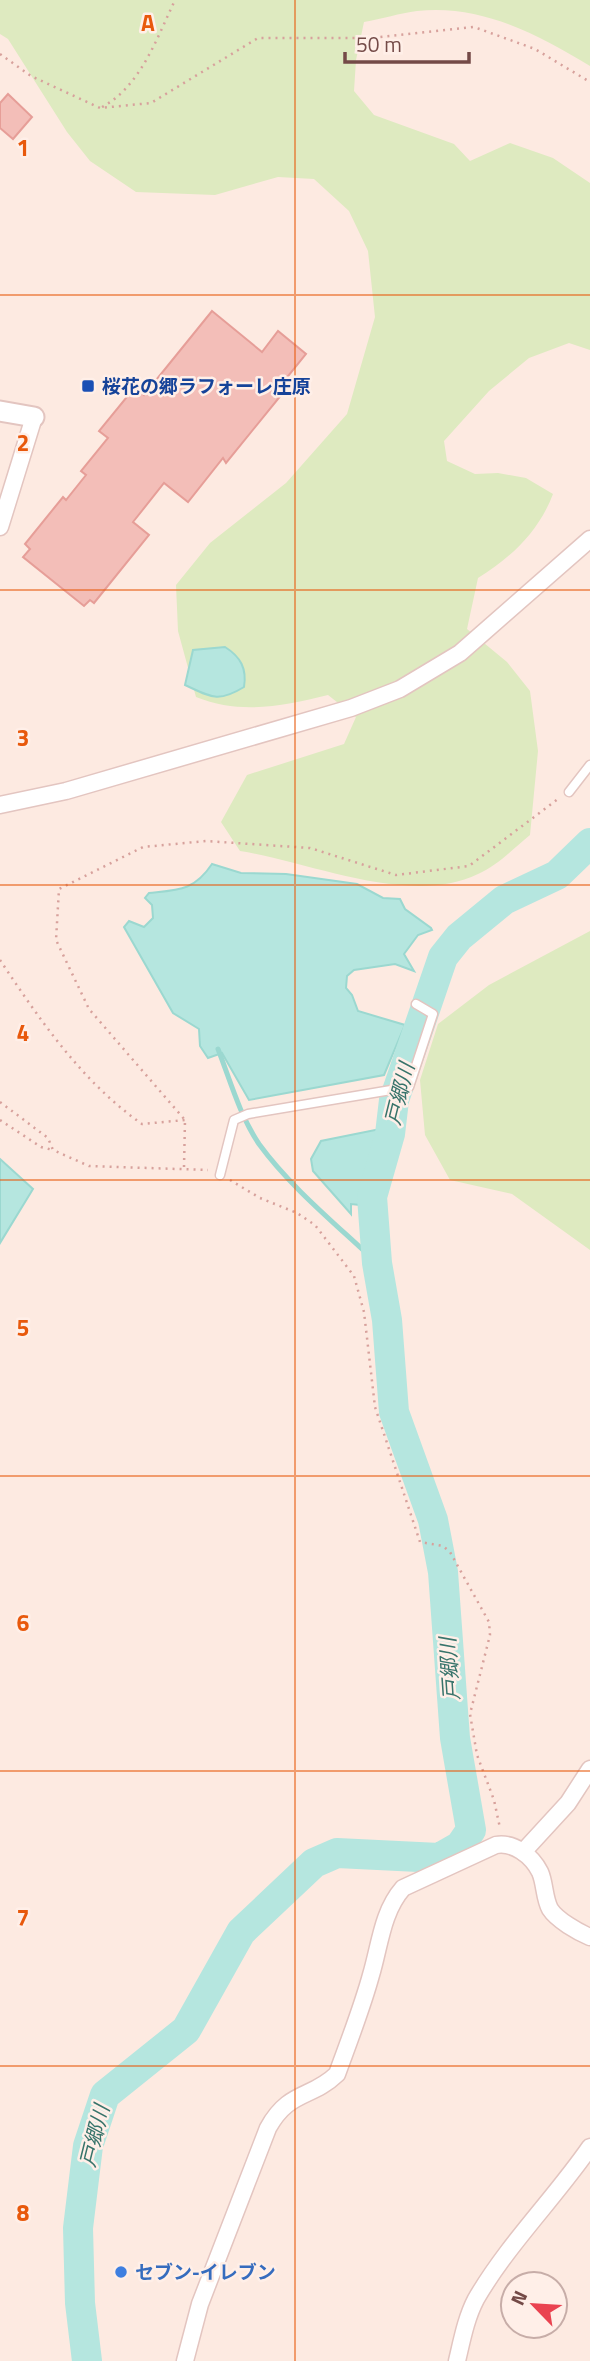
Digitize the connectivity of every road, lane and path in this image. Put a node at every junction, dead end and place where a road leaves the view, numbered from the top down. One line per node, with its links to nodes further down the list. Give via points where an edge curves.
1 (175, 0): 4 (path, via 134,80 119,98)
2 (0, 54): 4 (path, via 31,76)
3 (590, 82): 4 (path, via 535,49 474,27 371,38 258,38 151,103)
4 (100, 108)
5 (0, 411): 6 (street)
6 (34, 416): 7 (street)
7 (0, 527)
8 (590, 539): 11 (street, via 460,653 400,689 351,708 66,791)
9 (590, 765): 10 (lane)
10 (569, 792): 15 (path, via 469,866 396,876 310,848 206,841 143,847 59,889 56,940 89,1009)
11 (0, 805)
12 (0, 960): 15 (path, via 45,1028 115,1105 142,1124)
13 (416, 1004): 19 (lane, via 433,1014 409,1087 234,1120)
14 (0, 1102): 17 (path, via 48,1138)
15 (184, 1119): 18 (path)
16 (0, 1120): 17 (path)
17 (53, 1150): 18 (path, via 89,1166)
18 (184, 1167): 19 (path)
19 (220, 1175): 21 (path, via 309,1221 354,1276 364,1312 375,1407 420,1542 450,1552 489,1622 490,1635 470,1714 477,1755)
20 (590, 1769): 22 (street, via 568,1803)
21 (503, 1838)
22 (523, 1852): 23 (street, via 540,1872 551,1910); 25 (street, via 509,1845 496,1846 403,1888 396,1896 337,2074 326,2085 278,2109 268,2128 200,2304)
23 (590, 1937)
24 (590, 2147): 26 (street, via 476,2300)
25 (185, 2361)
26 (457, 2361)

